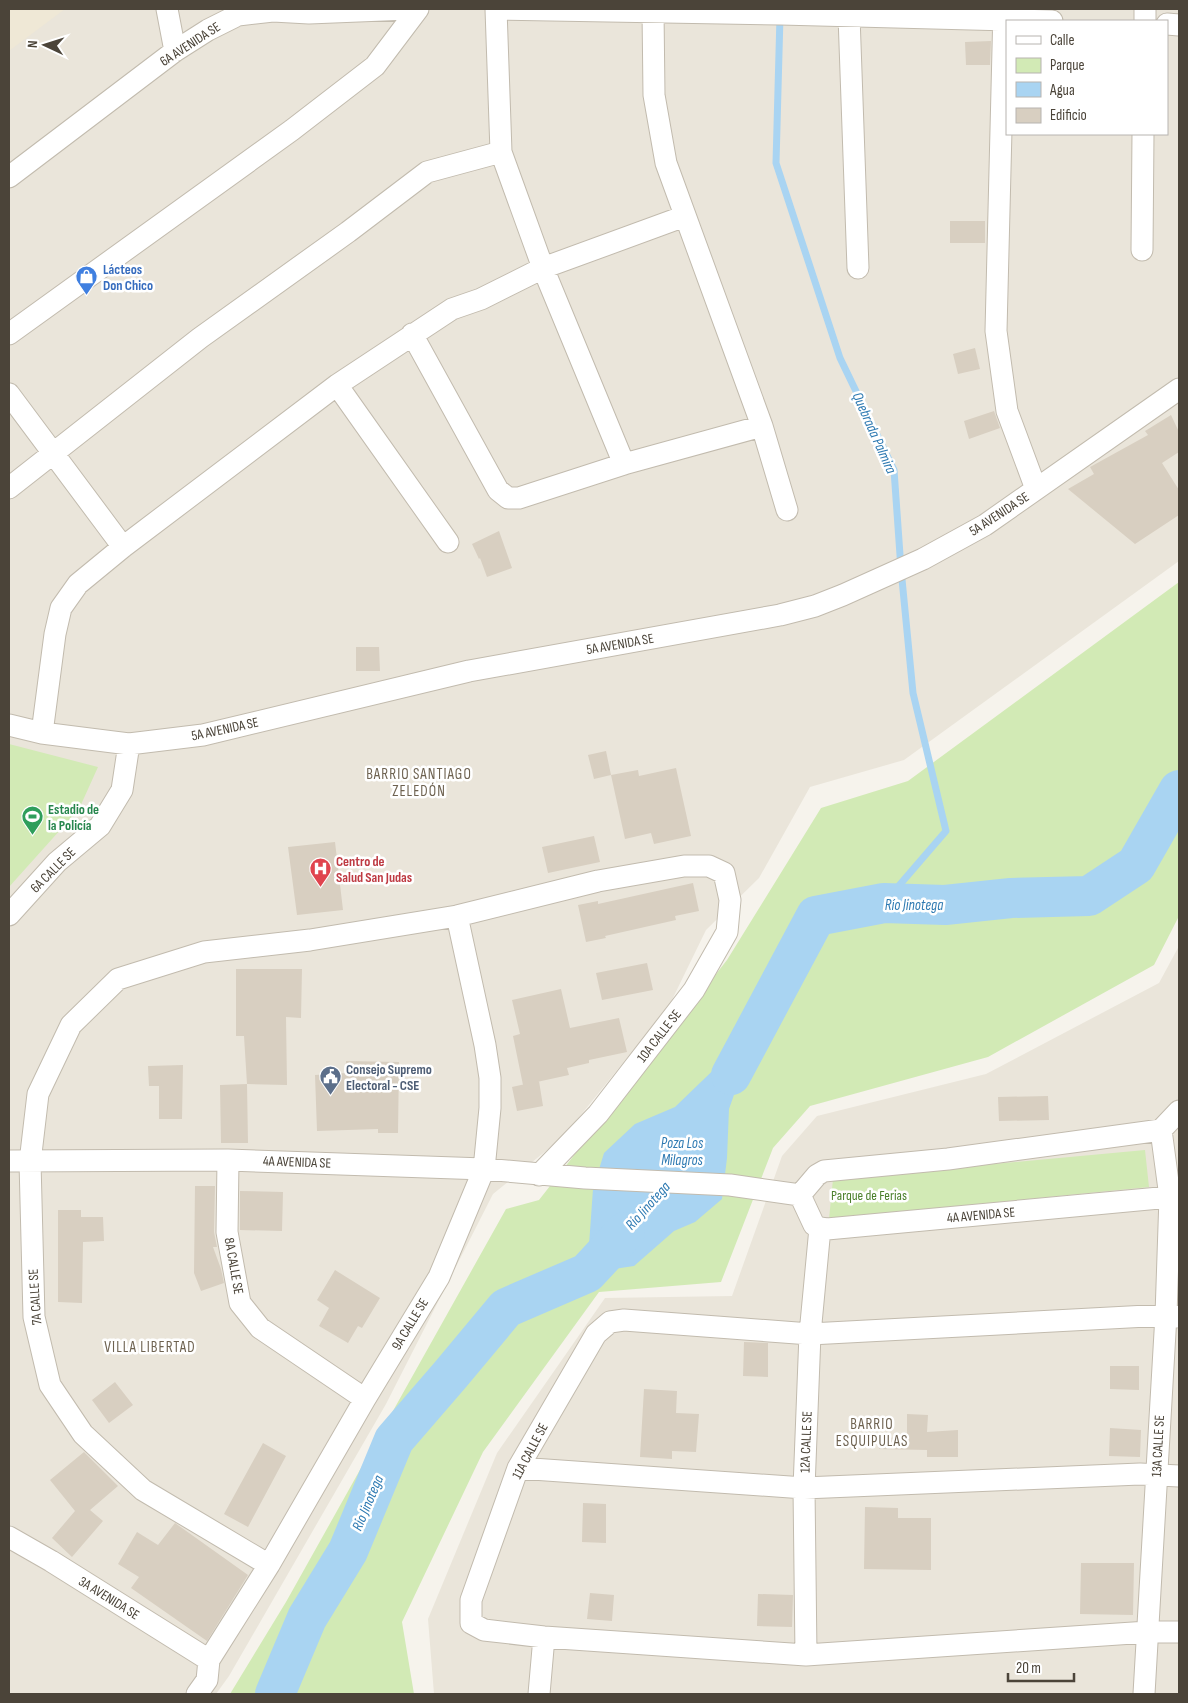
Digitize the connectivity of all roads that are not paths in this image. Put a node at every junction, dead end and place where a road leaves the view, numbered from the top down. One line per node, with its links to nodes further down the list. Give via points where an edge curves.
1 (167, 9): 10 (street)
2 (408, 9): 6 (street, 6A AVENIDA SE)
3 (418, 9): 18 (street, via 375,66 292,130)
4 (498, 9): 5 (street); 12 (street)
5 (657, 10): 8 (street); 14 (street, via 654,95 666,163)
6 (309, 11): 10 (street, 6A AVENIDA SE, via 238,15)
7 (1003, 14): 8 (street); 9 (street); 27 (street, via 996,331 1007,411)
8 (849, 16): 17 (street)
9 (1045, 20)
10 (176, 52): 13 (street, 6A AVENIDA SE)
11 (1143, 135): 15 (street)
12 (501, 152): 16 (street); 24 (street, via 427,172 200,338)
13 (9, 177)
14 (685, 216): 16 (street); 23 (street)
15 (1142, 250)
16 (542, 268): 19 (street, via 481,299 452,308); 25 (street)
17 (858, 268)
18 (9, 334)
19 (412, 334): 20 (street); 25 (street, via 498,490 508,498 519,498)
20 (337, 385): 29 (street); 30 (street)
21 (1179, 389): 27 (street, 5A AVENIDA SE)
22 (9, 394): 24 (street)
23 (762, 426): 25 (street); 28 (street)
24 (53, 454): 26 (street); 30 (street)
25 (624, 464)
26 (9, 488)
27 (1036, 489): 33 (street, 5A AVENIDA SE, via 985,525 912,564 815,606 469,671 204,735)
28 (787, 510)
29 (448, 542)
30 (124, 547): 32 (street, via 78,584 61,608)
31 (9, 725): 32 (street, 5A AVENIDA SE)
32 (42, 733): 33 (street, 5A AVENIDA SE)
33 (129, 744): 34 (street, 6A CALLE SE, via 122,790 100,826 58,862)
34 (9, 915)
35 (457, 916): 40 (street, 7A CALLE SE, via 310,940 204,952 118,979 71,1025 38,1094); 41 (street, 9A CALLE SE, via 490,1078); 42 (street, 10A CALLE SE, via 598,881 684,866 709,866 724,873 730,900 727,932 694,990 598,1114)
36 (1179, 1112): 37 (street)
37 (1161, 1130): 43 (street, 13A CALLE SE); 44 (street, via 948,1159 832,1169 817,1175)
38 (228, 1160): 40 (street, 4A AVENIDA SE); 41 (street, 4A AVENIDA SE); 48 (street, 8A CALLE SE, via 228,1232 240,1303 260,1328)
39 (9, 1161): 40 (street, 4A AVENIDA SE)
40 (30, 1162): 54 (street, 7A CALLE SE, via 34,1317 50,1385 83,1434 143,1490)
41 (484, 1169): 42 (street, 4A AVENIDA SE); 48 (street, 9A CALLE SE, via 439,1277)
42 (539, 1175): 44 (street, 4A AVENIDA SE, via 730,1184)
43 (1175, 1193): 45 (street, 4A AVENIDA SE); 46 (street, 13A CALLE SE)
44 (800, 1195): 45 (street, via 814,1225)
45 (820, 1228): 47 (street, 12A CALLE SE)
46 (1172, 1316): 47 (street); 50 (street, 13A CALLE SE)
47 (810, 1334): 49 (street, 11A CALLE SE, via 624,1320 610,1322 596,1334); 52 (street, 12A CALLE SE)
48 (365, 1399): 54 (street, 9A CALLE SE)
49 (518, 1468): 52 (street); 57 (street, 11A CALLE SE, via 471,1600 472,1623 484,1630)
50 (1157, 1474): 51 (street); 52 (street); 55 (street, 13A CALLE SE)
51 (1179, 1476)
52 (804, 1488): 58 (street, 12A CALLE SE)
53 (9, 1537): 59 (street, 3A AVENIDA SE)
54 (269, 1565): 59 (street, 9A CALLE SE)
55 (1148, 1632): 56 (street); 58 (street); 62 (street, 13A CALLE SE)
56 (1179, 1632)
57 (544, 1637): 58 (street); 61 (street)
58 (806, 1655)
59 (209, 1660): 60 (street, 9A CALLE SE, via 207,1680)
60 (197, 1694)
61 (539, 1694)
62 (1144, 1694)

